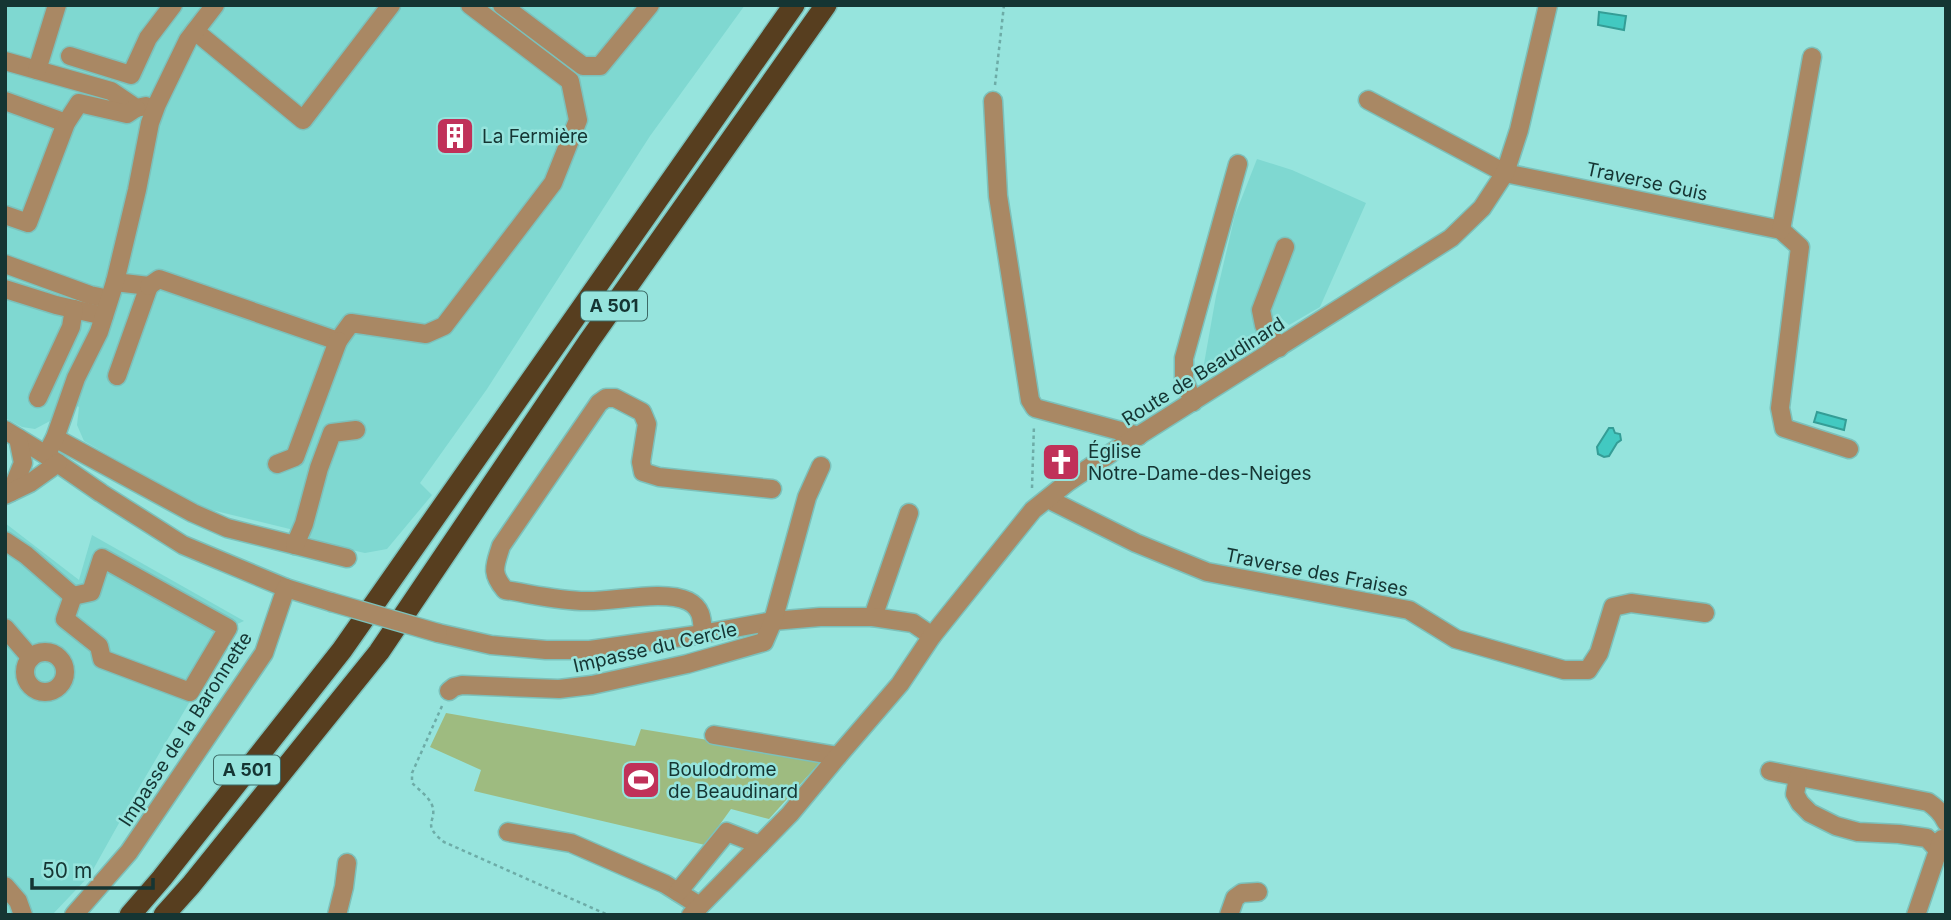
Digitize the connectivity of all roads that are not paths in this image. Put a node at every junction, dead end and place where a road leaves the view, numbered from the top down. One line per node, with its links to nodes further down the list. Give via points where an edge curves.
1 (57, 5): 15 (street)
2 (173, 5): 12 (street, via 148,38 131,75)
3 (215, 5): 11 (street)
4 (391, 5): 11 (street, via 303,120)
5 (470, 5): 32 (street, via 570,81 578,120 553,183 444,326 426,334 351,323)
6 (502, 5): 7 (street, via 583,66 600,66)
7 (650, 5)
8 (794, 5): 78 (highway, A 501, via 342,650)
9 (826, 5): 79 (highway, A 501, via 589,341 379,652)
10 (1548, 5): 23 (street, Route de Beaudinard)
11 (195, 31): 19 (street)
12 (70, 56)
13 (1812, 57): 25 (street)
14 (5, 61): 15 (street)
15 (37, 70): 20 (street, via 111,91)
16 (1368, 100): 23 (street, Traverse Guis)
17 (5, 101): 21 (street)
18 (993, 101): 39 (street, via 998,195 1030,400 1035,408)
19 (157, 104): 20 (street); 30 (street)
20 (136, 108): 21 (street, via 127,114 79,103)
21 (66, 123): 24 (street, via 28,223)
22 (1238, 164): 36 (street, via 1184,358 1184,379)
23 (1505, 173): 25 (street, Traverse Guis); 33 (street, Route de Beaudinard, via 1482,208 1451,238)
24 (5, 215)
25 (1781, 230): 41 (street, via 1800,247 1780,408 1784,428)
26 (1285, 247): 33 (street, via 1261,310 1264,325)
27 (5, 264): 30 (street)
28 (149, 286): 30 (street); 32 (street, via 159,279); 34 (street)
29 (5, 289): 31 (street)
30 (109, 299): 31 (street); 40 (street)
31 (74, 309): 35 (street, via 71,327)
32 (338, 341): 43 (street, via 295,457)
33 (1279, 348): 36 (street, Route de Beaudinard)
34 (117, 376)
35 (38, 398)
36 (1193, 402): 39 (street, Route de Beaudinard)
37 (356, 430): 50 (street, via 332,433)
38 (12, 434): 42 (street); 46 (street, via 23,463)
39 (1139, 436): 47 (street, Route de Beaudinard)
40 (55, 438): 42 (street); 50 (street, via 193,513 227,528)
41 (1849, 449)
42 (52, 459): 46 (street, via 30,483); 52 (street, via 183,545)
43 (277, 464)
44 (821, 466): 56 (street, via 807,496)
45 (772, 489): 58 (street, via 659,478 643,472 646,418 615,398 606,398 501,546 494,570 505,590 585,601 686,600 702,614)
46 (8, 494)
47 (1040, 495): 54 (street, Traverse des Fraises, via 1207,572 1409,610 1456,639 1564,670 1588,670 1599,653 1613,607 1631,603); 59 (street, Route de Beaudinard)
48 (909, 513): 55 (street)
49 (5, 541): 53 (street)
50 (295, 545): 51 (street)
51 (346, 558)
52 (286, 588): 58 (street, bridge, via 491,645 590,650); 77 (street, Impasse de la Baronnette, via 264,653 128,852)
53 (73, 597): 53 (street, via 65,619 99,646 102,659 190,692 228,628 102,558 91,592)
54 (1705, 613)
55 (873, 617): 56 (street); 59 (street, via 913,623)
56 (773, 621): 58 (street); 61 (street, Impasse du Cercle, via 764,642 756,645 605,682 558,690 462,685)
57 (5, 628): 60 (street)
58 (703, 633)
59 (932, 636): 63 (street, Route de Beaudinard, via 900,684)
60 (31, 658)
61 (449, 691)
62 (714, 734): 63 (street)
63 (838, 756): 69 (street, Route de Beaudinard)
64 (1770, 771): 65 (street)
65 (1798, 777): 66 (street, via 1928,802); 70 (street, via 1795,794 1811,813 1858,832 1927,838)
66 (1946, 822)
67 (1946, 830): 70 (street)
68 (508, 832): 73 (street, via 571,842)
69 (760, 845): 73 (street, via 727,832); 75 (street, Route de Beaudinard)
70 (1938, 850): 82 (street)
71 (347, 863): 80 (street)
72 (5, 886): 76 (street)
73 (678, 892): 75 (street)
74 (1258, 892): 81 (street, via 1235,898)
75 (695, 910)
76 (23, 915)
77 (74, 915)
78 (130, 915)
79 (164, 915)
80 (337, 915)
81 (1229, 915)
82 (1916, 915)

